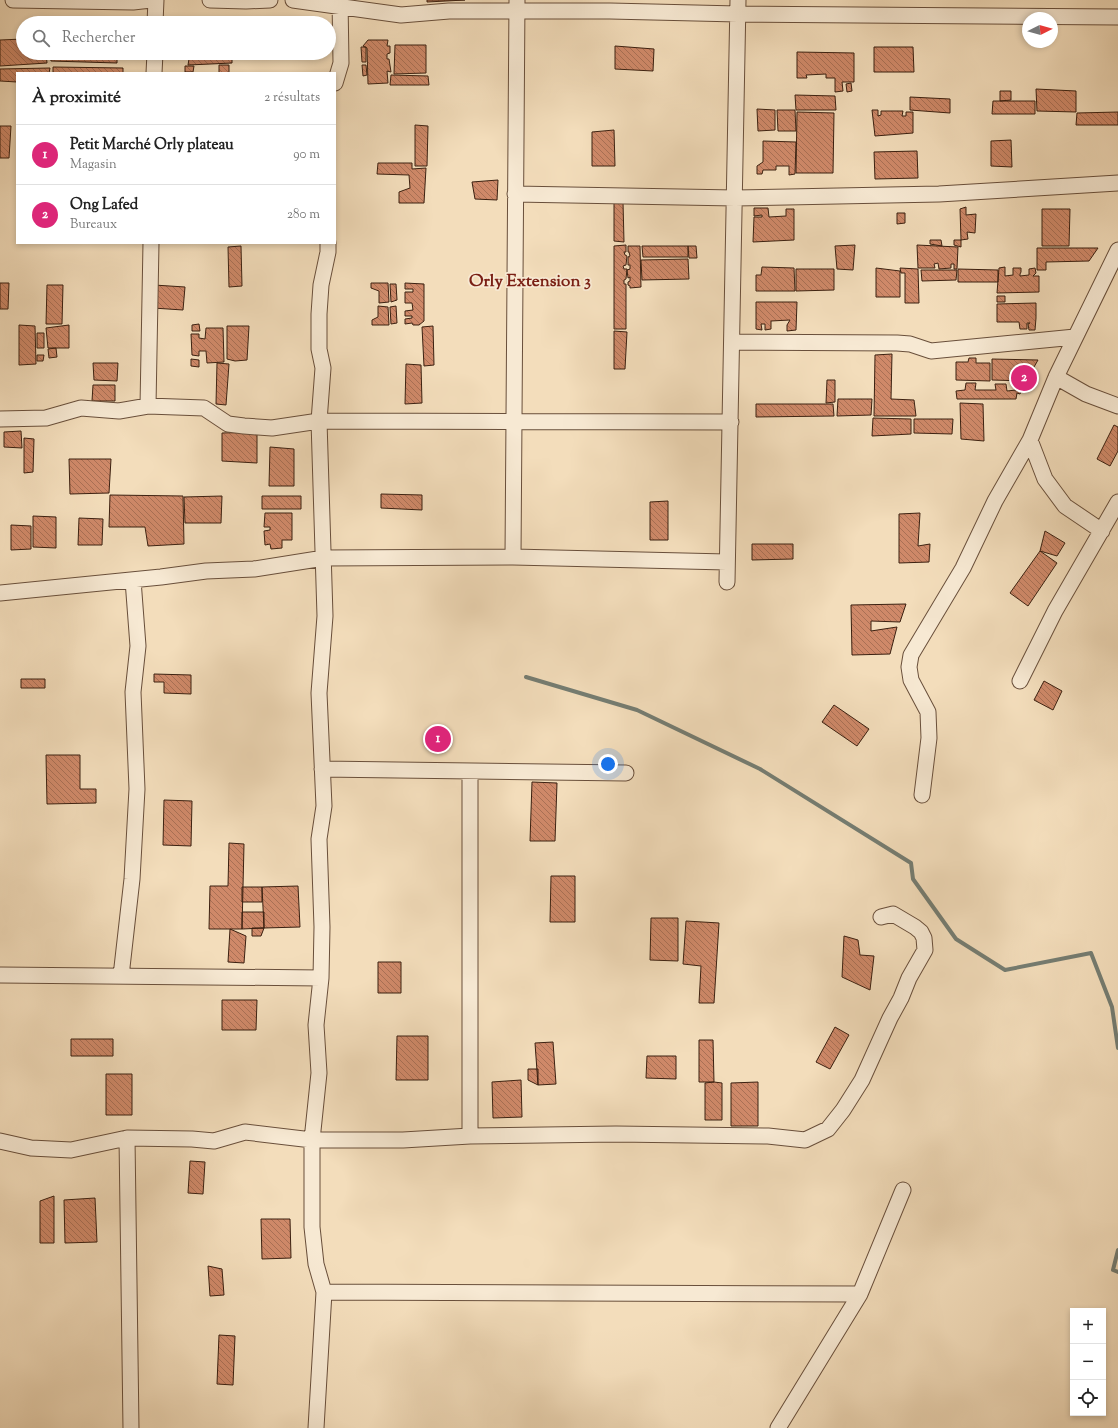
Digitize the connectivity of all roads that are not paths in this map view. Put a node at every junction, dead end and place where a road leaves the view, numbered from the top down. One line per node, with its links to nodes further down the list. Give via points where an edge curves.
1 (13, 0): 2 (street)
2 (151, 0)
3 (156, 0): 10 (street)
4 (210, 0): 5 (street)
5 (270, 0)
6 (293, 0): 7 (street)
7 (340, 3): 8 (street, via 401,15); 14 (street, via 341,63)
8 (517, 6): 9 (street, via 610,10); 16 (street)
9 (738, 7): 11 (street); 17 (street)
10 (156, 16)
11 (1118, 17)
12 (155, 60): 13 (street)
13 (154, 72)
14 (336, 80)
15 (1118, 183): 17 (street, via 939,194)
16 (515, 194): 17 (street); 28 (street)
17 (734, 198): 22 (street)
18 (151, 244): 24 (street)
19 (328, 244): 27 (street, via 319,314 322,368)
20 (1118, 250): 21 (street)
21 (1075, 337): 22 (street, via 931,351 910,344 897,343); 23 (street)
22 (732, 342): 29 (street)
23 (1056, 377): 25 (street, via 1086,394); 30 (street)
24 (148, 406): 26 (street, via 119,411 82,408 46,418); 27 (street, via 204,408 228,424 244,426 272,428)
25 (1118, 406)
26 (0, 419)
27 (319, 421): 28 (street); 34 (street)
28 (514, 421): 29 (street); 33 (street)
29 (731, 422): 35 (street)
30 (1030, 440): 32 (street, via 1045,479 1065,506); 43 (street, via 994,502 963,568 911,655 911,680 928,712 929,738)
31 (1118, 502): 32 (street)
32 (1102, 531): 39 (street, via 1055,611)
33 (513, 557): 34 (street); 35 (street)
34 (324, 558): 36 (street, via 254,569 206,571); 40 (street, via 325,616 319,693)
35 (728, 562): 37 (street)
36 (133, 580): 38 (street); 46 (street, via 138,646 133,692 137,789 132,879)
37 (727, 582)
38 (0, 593)
39 (1020, 681)
40 (322, 769): 41 (street); 47 (street, via 324,806 319,839)
41 (470, 771): 42 (street); 48 (street)
42 (626, 773)
43 (922, 796)
44 (881, 917): 48 (street, via 893,914 915,927 924,938 924,950 908,978 862,1080 828,1129 805,1140 768,1136 616,1134)
45 (0, 975): 46 (street)
46 (121, 976): 47 (street)
47 (321, 978): 50 (street, via 316,1025 319,1073)
48 (470, 1136): 50 (street, via 404,1140)
49 (127, 1138): 50 (street, via 214,1141 245,1132); 51 (street, via 71,1150 31,1148); 55 (street)
50 (312, 1140): 53 (street, via 312,1227 316,1264)
51 (0, 1141)
52 (903, 1190): 54 (street)
53 (324, 1292): 54 (street); 56 (street)
54 (860, 1294): 57 (street)
55 (131, 1428)
56 (316, 1428)
57 (778, 1428)

